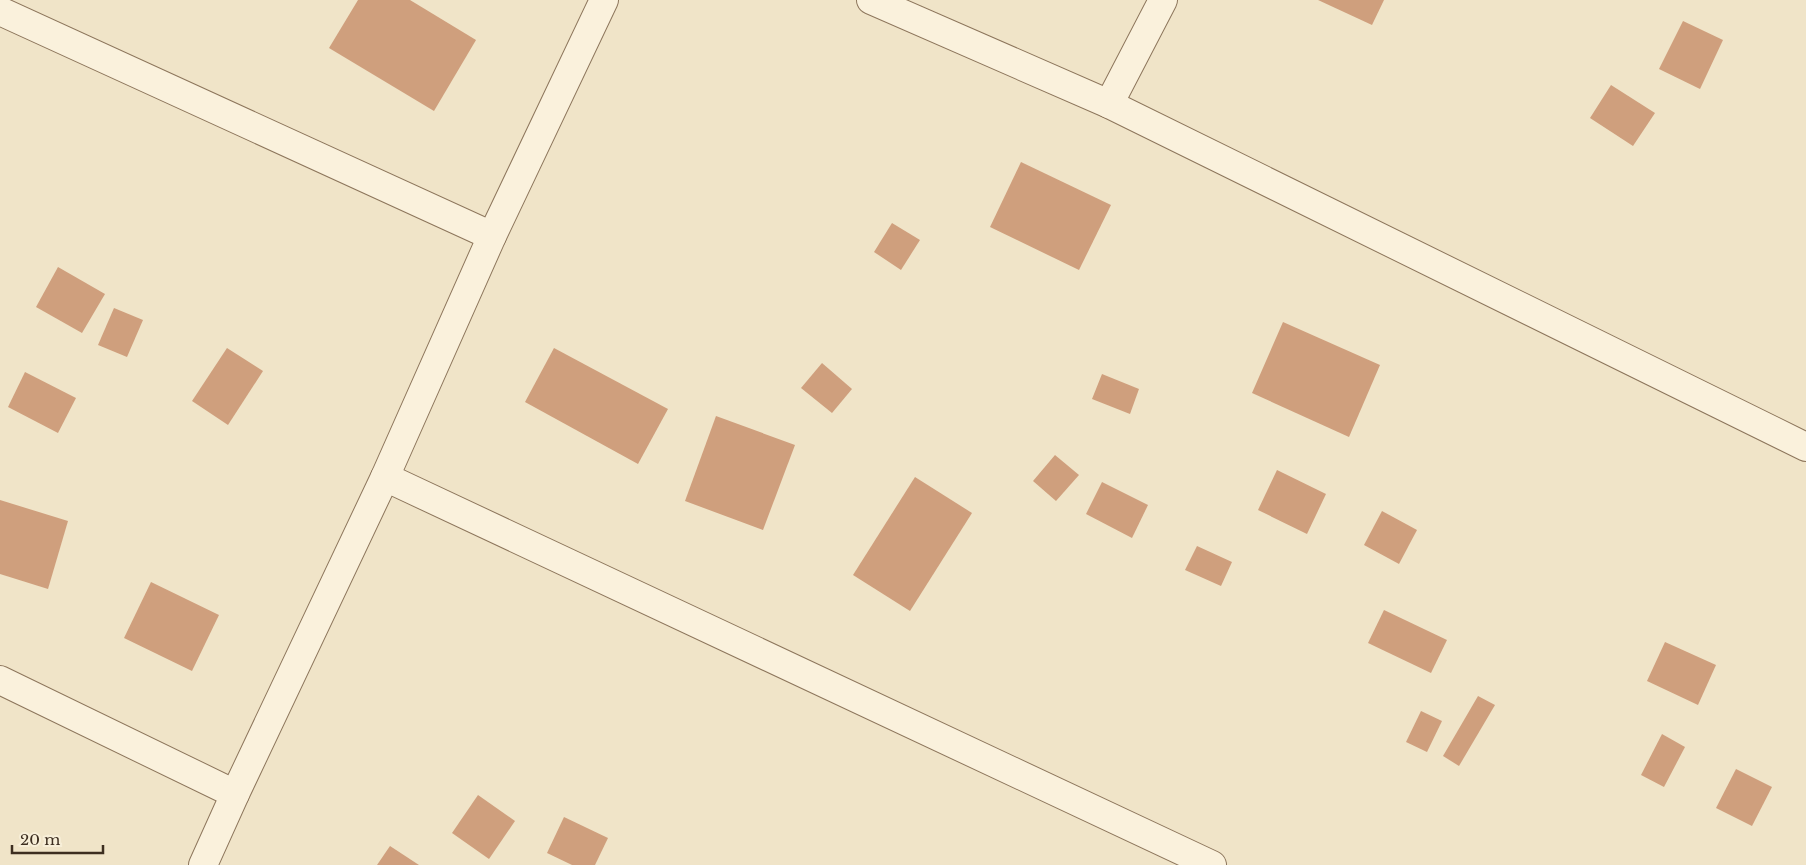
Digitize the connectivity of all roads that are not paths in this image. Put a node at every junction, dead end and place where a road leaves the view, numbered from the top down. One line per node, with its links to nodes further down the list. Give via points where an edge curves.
1 (604, 0): 6 (street)
2 (871, 0): 5 (street)
3 (1163, 0): 5 (street)
4 (0, 11): 6 (street)
5 (1108, 104): 7 (street)
6 (492, 236): 8 (street)
7 (1806, 447)
8 (385, 477): 10 (street); 12 (street)
9 (0, 680): 10 (street)
10 (235, 794): 11 (street)
11 (203, 865)
12 (1212, 865)

